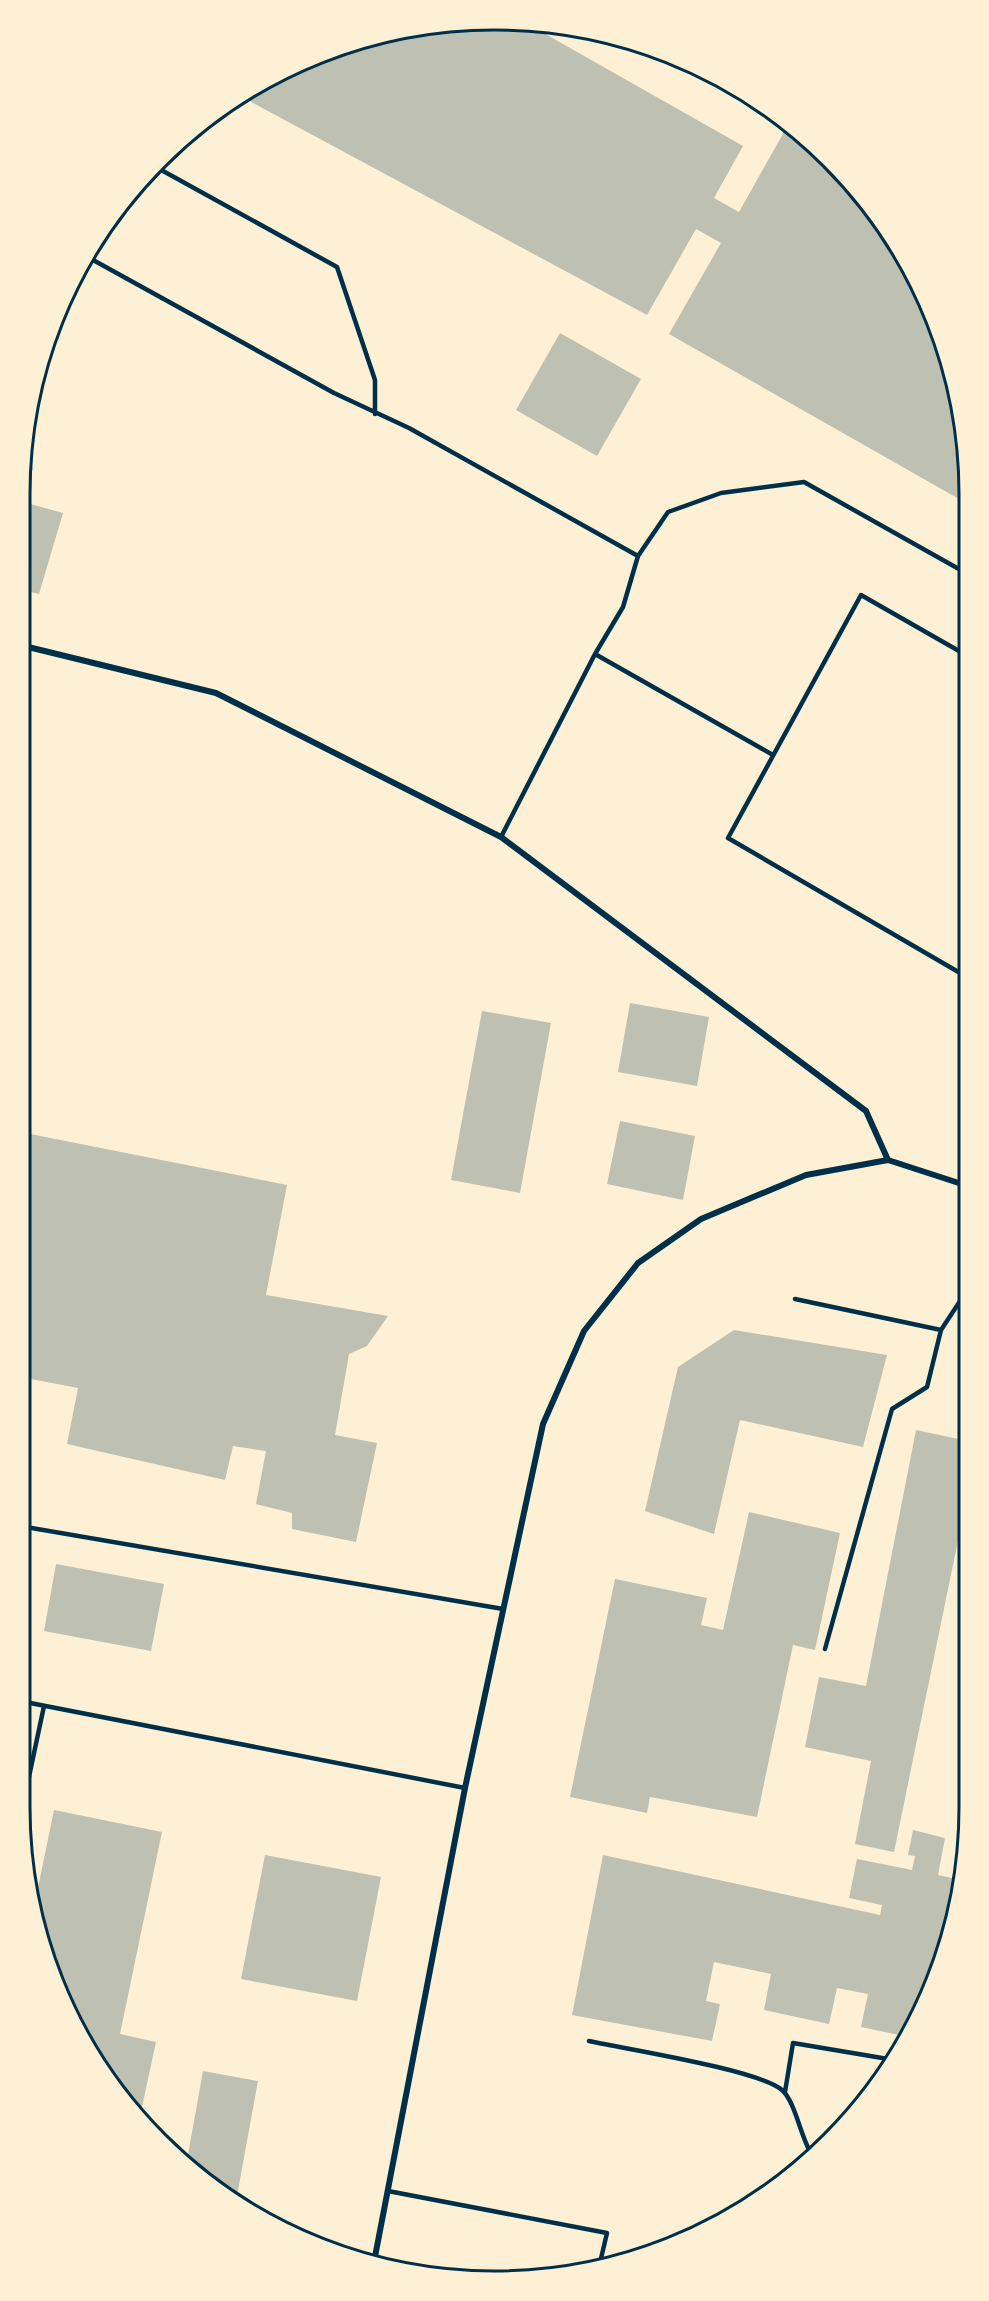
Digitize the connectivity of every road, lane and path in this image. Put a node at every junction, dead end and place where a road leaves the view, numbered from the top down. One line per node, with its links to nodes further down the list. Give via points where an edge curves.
1 (162, 170): 3 (lane, via 337,267 375,380)
2 (93, 260): 3 (lane)
3 (375, 414): 4 (lane, via 410,428)
4 (638, 556): 5 (lane, via 668,512 721,493 804,482); 8 (lane, via 623,607)
5 (959, 569)
6 (30, 647): 10 (street, via 216,693)
7 (959, 651): 9 (lane, via 861,595)
8 (595, 654): 9 (lane); 10 (lane)
9 (773, 755): 11 (lane, via 728,838)
10 (501, 837): 12 (street, via 866,1111)
11 (959, 972)
12 (888, 1161): 13 (street); 18 (street, via 806,1175 701,1219 638,1263 584,1332 543,1424)
13 (959, 1183)
14 (795, 1299): 16 (lane)
15 (959, 1303): 16 (lane)
16 (942, 1330): 19 (lane, via 927,1387 892,1409)
17 (30, 1528): 18 (lane)
18 (503, 1609): 23 (street)
19 (825, 1649)
20 (30, 1703): 21 (lane)
21 (44, 1706): 22 (lane); 23 (lane)
22 (30, 1772)
23 (465, 1788): 28 (street)
24 (589, 2041): 26 (lane, via 744,2074 773,2083)
25 (885, 2058): 26 (lane, via 793,2043)
26 (785, 2092): 27 (lane)
27 (809, 2148)
28 (388, 2191): 29 (street); 30 (lane, via 607,2233)
29 (375, 2255)
30 (601, 2258)

